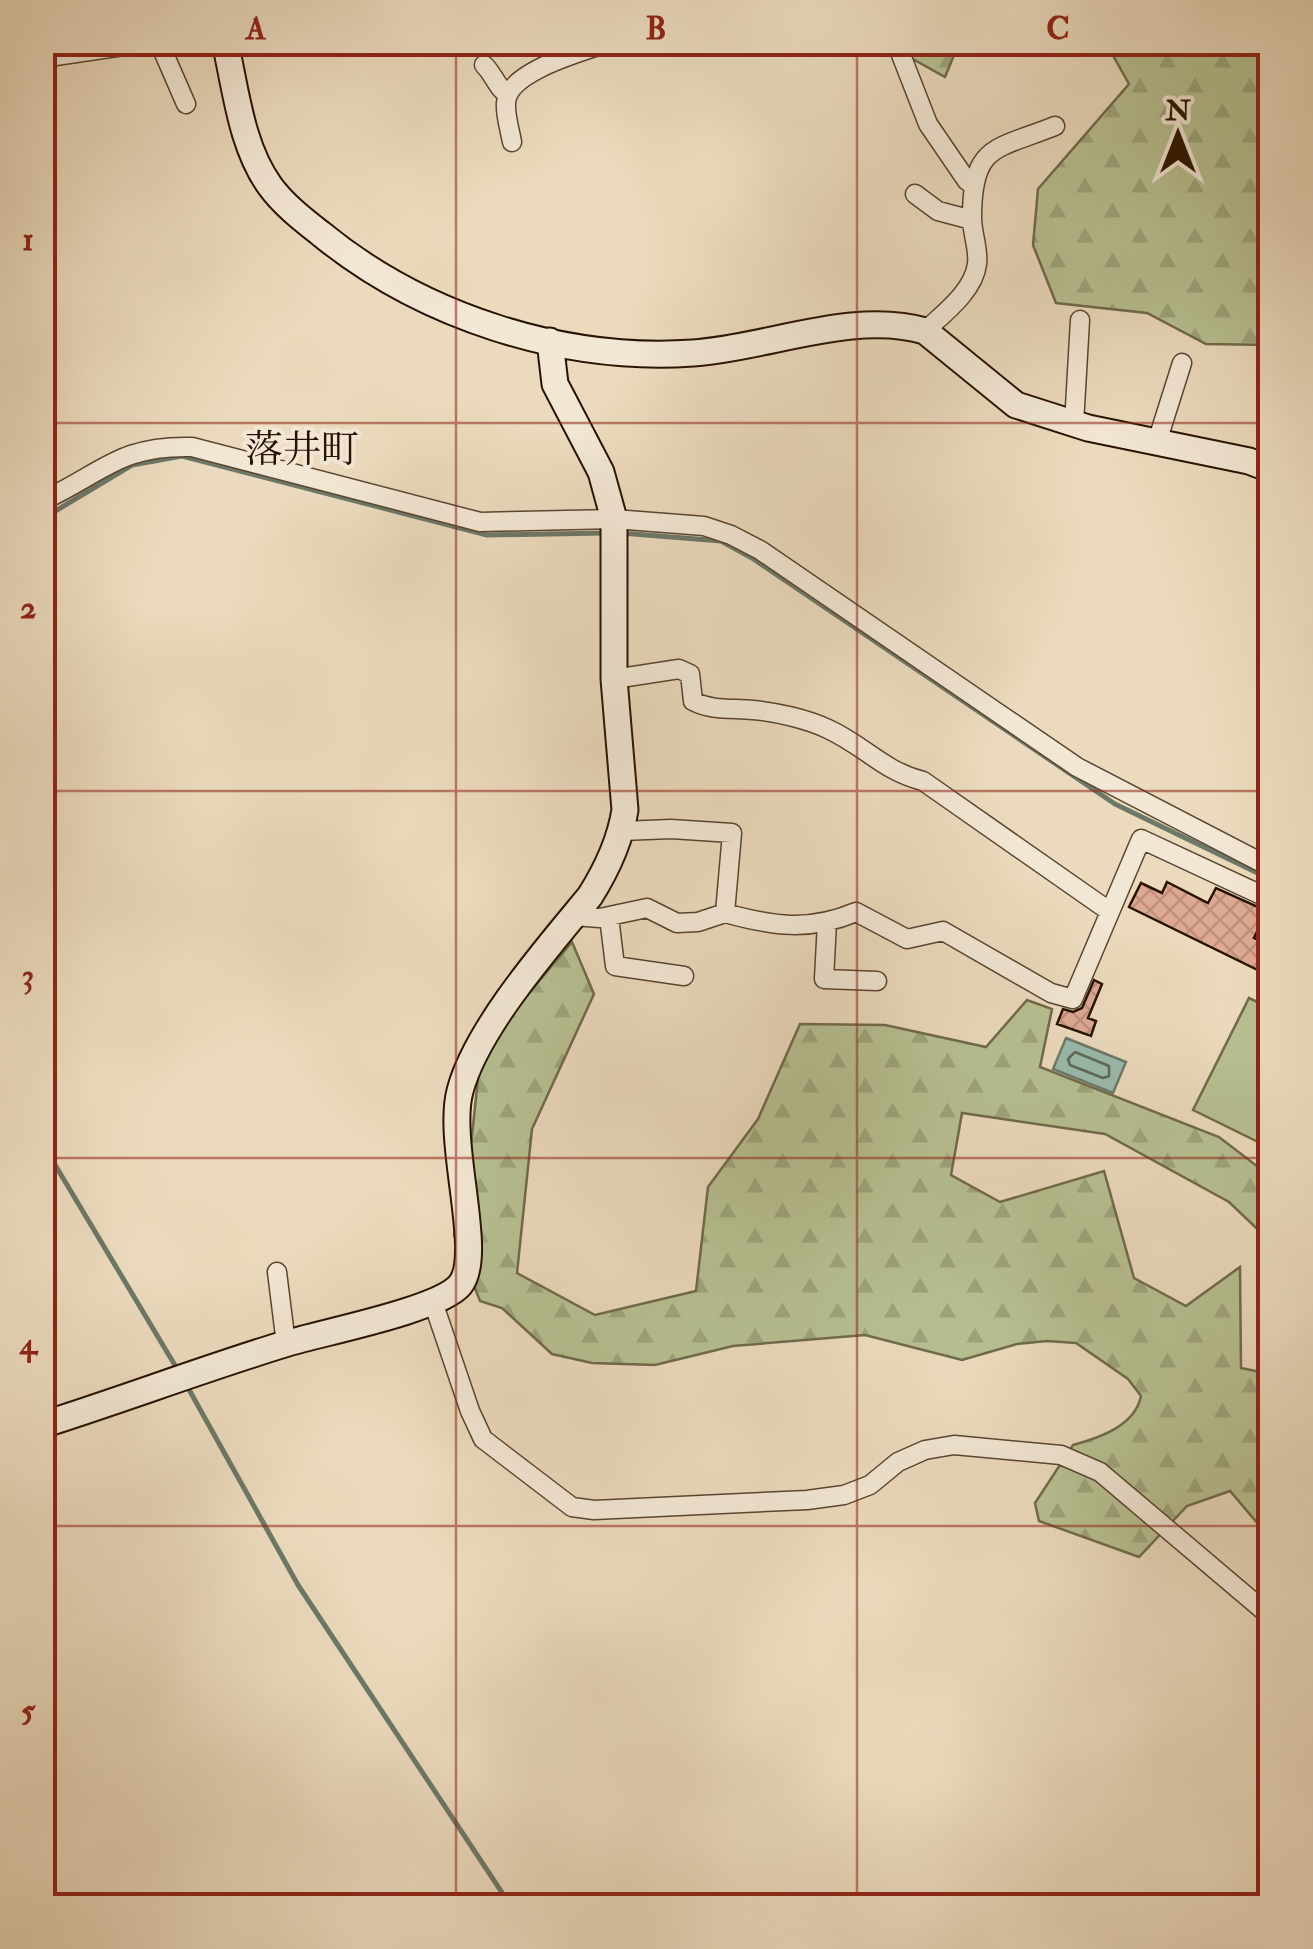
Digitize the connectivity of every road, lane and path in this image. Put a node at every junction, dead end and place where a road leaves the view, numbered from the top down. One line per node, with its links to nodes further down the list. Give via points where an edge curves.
1 (150, 42): 6 (street)
2 (158, 42): 9 (street)
3 (225, 42): 17 (street, via 250,148 283,202 357,263 392,282 494,327)
4 (610, 42): 8 (street, via 543,66)
5 (896, 42): 12 (street, via 928,124)
6 (42, 58)
7 (484, 65): 8 (street)
8 (508, 94): 11 (street)
9 (186, 104)
10 (1055, 126): 12 (street, via 991,152 979,163)
11 (512, 142)
12 (974, 185): 14 (street)
13 (915, 194): 14 (street, via 938,211)
14 (972, 220): 16 (street, via 977,266 963,293)
15 (1080, 320): 19 (street)
16 (925, 331): 17 (street, via 866,325 644,355); 19 (street, via 1003,398)
17 (550, 341): 23 (street, via 556,384 601,472)
18 (1182, 363): 20 (street)
19 (1074, 424): 20 (street)
20 (1157, 442): 21 (street)
21 (1270, 469)
22 (42, 501): 23 (street, via 140,450 192,447 480,522)
23 (613, 530): 24 (street); 26 (street, via 704,526 731,535 1077,767)
24 (614, 679): 25 (street); 28 (street, via 680,669 690,674 692,701 706,708 756,710 826,728 896,774 923,781)
25 (622, 831): 29 (street, via 732,833); 30 (street, via 605,872)
26 (1270, 867)
27 (1270, 899): 28 (street, via 1141,839)
28 (1109, 911): 32 (street, via 1073,999 943,931 907,939 856,912)
29 (725, 913): 31 (street, via 698,922 677,922 647,908); 32 (street, via 770,926)
30 (573, 916): 31 (street); 36 (street, via 469,1062 455,1122 471,1254 462,1283)
31 (609, 917): 33 (street, via 615,966)
32 (827, 922): 34 (street, via 824,979)
33 (684, 976)
34 (877, 981)
35 (277, 1272): 37 (street)
36 (434, 1302): 37 (street); 39 (street, via 483,1439 572,1506 844,1495 870,1485 898,1462 954,1445 1061,1456 1100,1472)
37 (286, 1344): 38 (street)
38 (42, 1425)
39 (1270, 1616)

